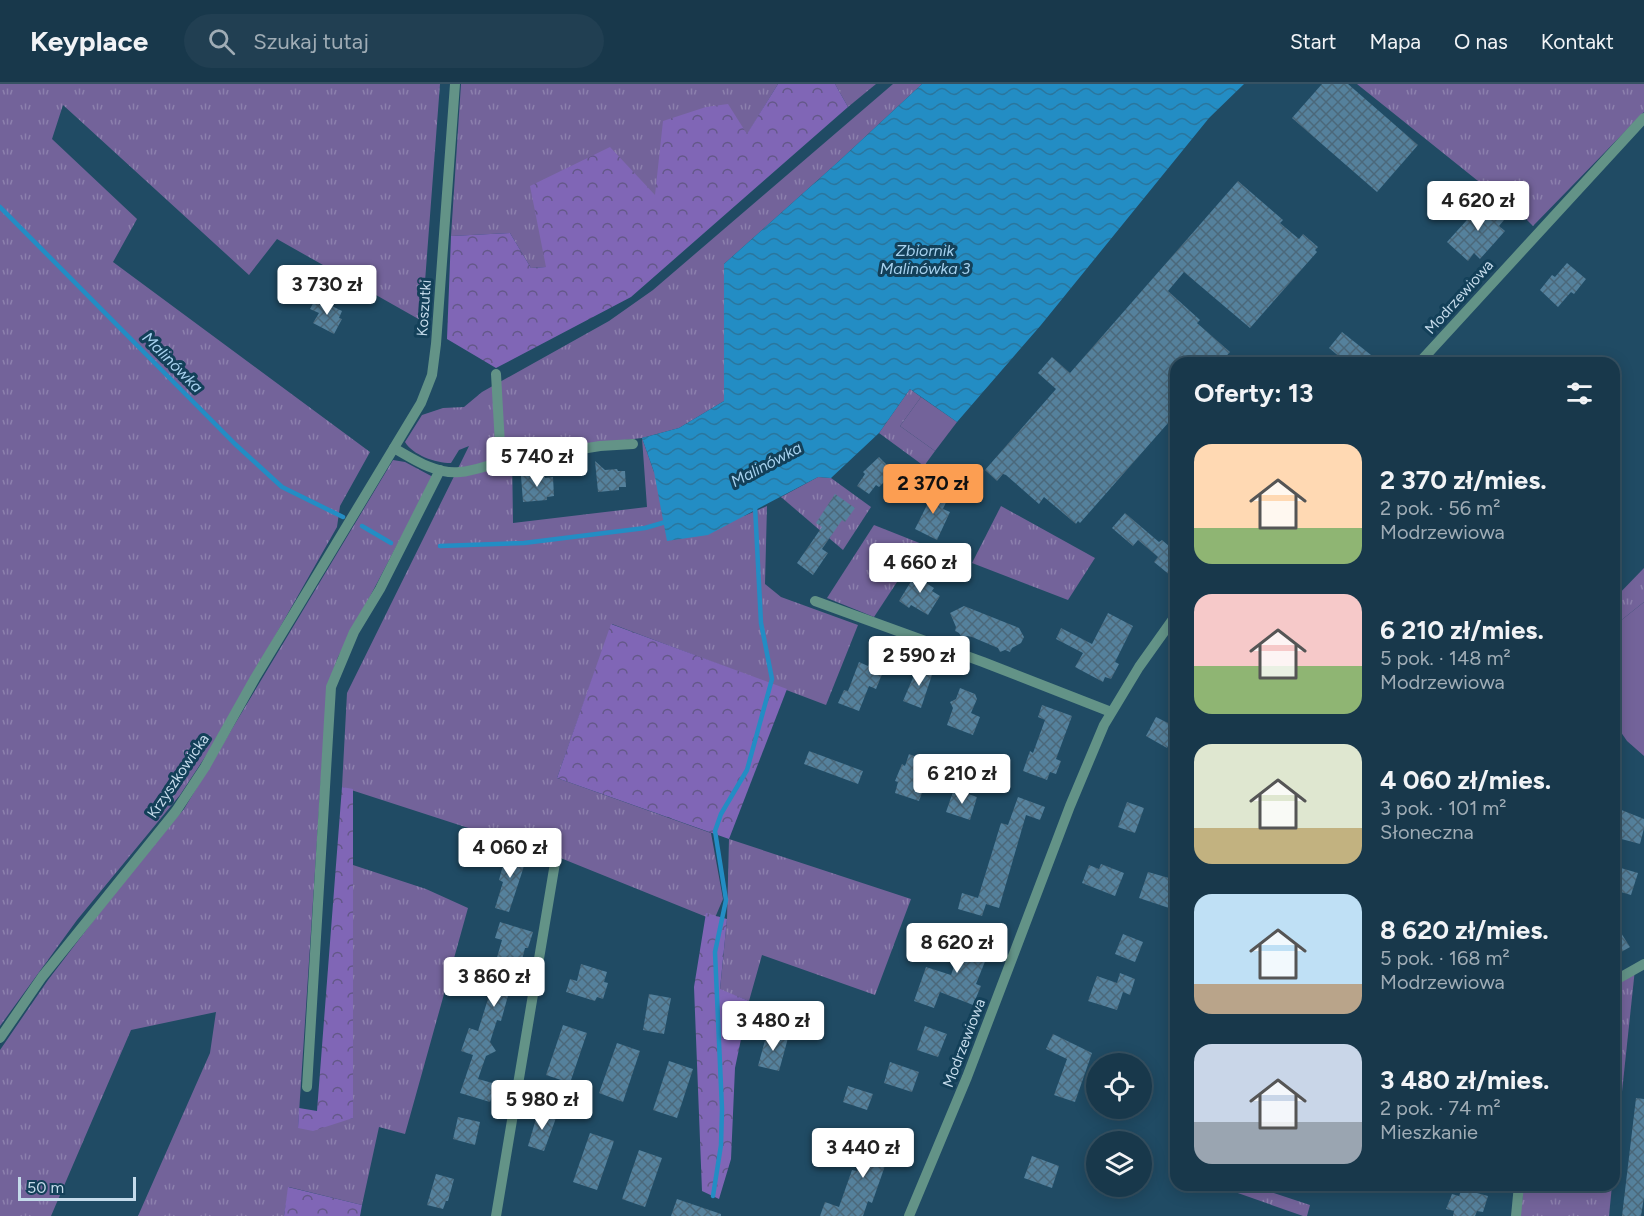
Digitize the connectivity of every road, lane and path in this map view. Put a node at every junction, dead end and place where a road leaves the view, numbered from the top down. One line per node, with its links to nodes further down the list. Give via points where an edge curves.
1 (455, 84): 6 (street, Koszutki, via 432,375 421,403)
2 (1644, 118): 3 (street, Modrzewiowa)
3 (1425, 357)
4 (496, 374): 7 (street)
5 (633, 444): 7 (street)
6 (394, 448): 8 (street); 9 (street, Koszutki)
7 (501, 462): 8 (street, via 459,472)
8 (444, 471): 17 (street, via 354,632 331,687)
9 (354, 513): 16 (street, Krzyszkowicka, via 176,811 42,977)
10 (815, 601): 12 (street)
11 (1170, 623): 12 (street, Modrzewiowa)
12 (1111, 712): 20 (street, Modrzewiowa)
13 (556, 857): 19 (street)
14 (1644, 964): 15 (street)
15 (1620, 978)
16 (0, 1038)
17 (307, 1087)
18 (1518, 1191): 21 (street)
19 (496, 1216)
20 (909, 1216)
21 (1516, 1216)

